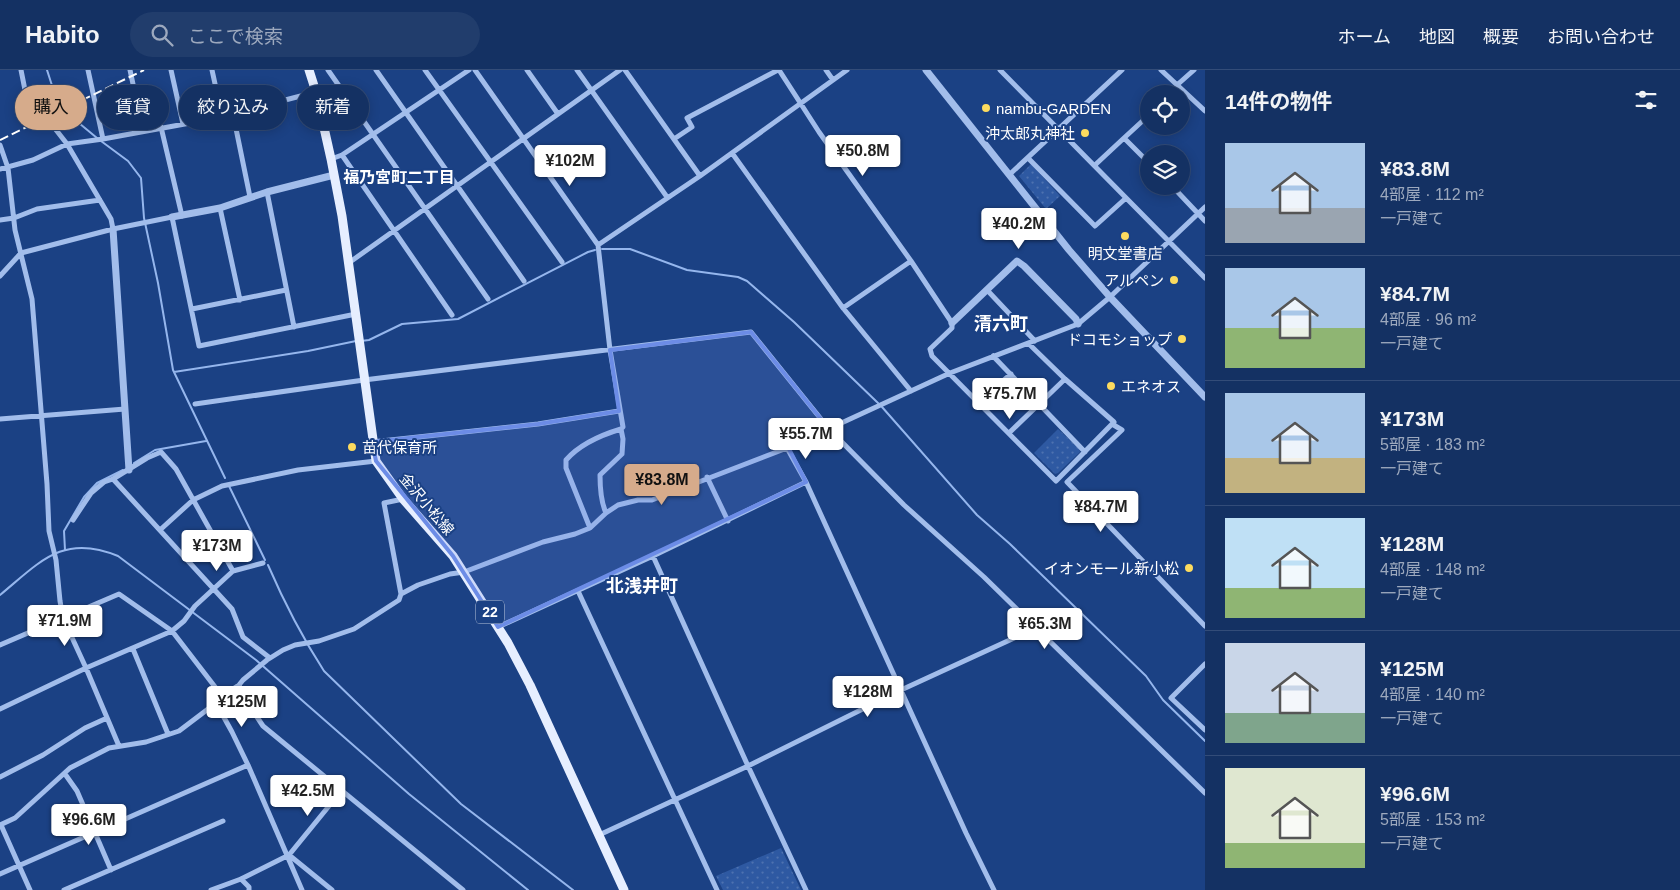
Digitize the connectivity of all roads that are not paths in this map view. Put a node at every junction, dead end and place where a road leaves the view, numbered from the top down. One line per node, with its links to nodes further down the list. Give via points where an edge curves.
1 (21, 70): 49 (street, via 25,90)
2 (88, 70): 46 (street)
3 (130, 70): 43 (street)
4 (171, 70): 33 (street)
5 (212, 70): 25 (street)
6 (309, 70): 26 (main road, 金沢小松線 / 22)
7 (328, 70): 44 (street)
8 (376, 70): 35 (street)
9 (426, 70): 29 (street)
10 (469, 70): 29 (street)
11 (475, 70): 47 (street)
12 (527, 70): 36 (street)
13 (578, 70): 30 (street)
14 (620, 70): 30 (street)
15 (625, 70): 48 (street)
16 (778, 70): 32 (street); 48 (street, via 687,118 692,127)
17 (826, 70): 24 (street)
18 (847, 70): 24 (street)
19 (926, 70): 61 (street)
20 (1000, 70): 38 (street)
21 (1122, 70): 38 (street)
22 (1161, 70): 27 (street)
23 (1194, 70): 28 (street)
24 (833, 80): 32 (street)
25 (215, 85)
26 (314, 85)
27 (1177, 85)
28 (1179, 85)
29 (439, 90): 35 (street); 56 (street)
30 (592, 90): 36 (street); 67 (street)
31 (1190, 97): 34 (street)
32 (800, 103): 51 (street); 84 (street)
33 (179, 106)
34 (1205, 111)
35 (406, 112): 44 (street); 63 (street)
36 (558, 114): 47 (street)
37 (1140, 123): 45 (street)
38 (1059, 129): 54 (street); 57 (street)
39 (148, 130): 43 (street)
40 (163, 130): 74 (street)
41 (237, 130): 66 (street)
42 (325, 130): 55 (main road, 金沢小松線 / 22)
43 (143, 131): 46 (street)
44 (373, 134): 53 (street); 72 (street)
45 (1124, 138): 52 (street); 57 (street)
46 (103, 139): 49 (street)
47 (524, 139): 56 (street); 82 (street)
48 (674, 139): 62 (street)
49 (68, 144): 58 (street); 69 (street)
50 (0, 145): 58 (street)
51 (732, 153): 62 (street); 95 (street)
52 (1140, 154)
53 (342, 156): 55 (street); 80 (street)
54 (1028, 158): 61 (street); 68 (street, via 1095,226)
55 (331, 159): 60 (main road, 金沢小松線 / 22)
56 (490, 162): 63 (street); 86 (street)
57 (1096, 165): 68 (street)
58 (8, 168): 59 (street); 76 (street)
59 (0, 169)
60 (334, 175): 64 (street); 85 (main road, 金沢小松線 / 22)
61 (1009, 175): 92 (street)
62 (700, 176): 67 (street)
63 (457, 185): 72 (street); 89 (street)
64 (267, 192): 66 (street); 90 (street)
65 (1181, 195): 73 (street)
66 (250, 197): 71 (street)
67 (667, 197): 82 (street)
68 (1126, 198): 81 (street)
69 (100, 200): 76 (street, via 37,209); 79 (street, via 112,219)
70 (1205, 207): 73 (street)
71 (220, 208): 74 (street); 94 (street)
72 (425, 208): 80 (street); 93 (street)
73 (1198, 213): 78 (street); 81 (street)
74 (182, 216): 75 (street)
75 (172, 217): 79 (street); 96 (street)
76 (14, 218): 77 (street); 83 (street)
77 (0, 220)
78 (1205, 221)
79 (113, 229): 83 (street); 115 (street)
80 (394, 231): 85 (street); 98 (street)
81 (1169, 240): 88 (street); 92 (street)
82 (598, 245): 104 (street)
83 (21, 253): 87 (street); 117 (street, via 32,299)
84 (911, 261): 95 (street); 99 (street)
85 (350, 262): 97 (main road, 金沢小松線 / 22)
86 (562, 262)
87 (0, 276)
88 (1205, 278)
89 (524, 281)
90 (286, 290): 94 (street); 101 (street)
91 (987, 290): 99 (street); 100 (street, via 1017,261); 102 (street)
92 (1110, 297): 100 (street); 111 (street)
93 (488, 299)
94 (240, 300): 96 (street)
95 (842, 308): 110 (street)
96 (192, 310): 101 (street, via 199,346)
97 (356, 314): 101 (street); 109 (main road, 金沢小松線 / 22)
98 (452, 315)
99 (952, 323): 106 (street, via 952,328 930,349 932,356)
100 (1078, 324): 102 (street)
101 (294, 326)
102 (1036, 341): 103 (street)
103 (1029, 344): 105 (street); 108 (street)
104 (610, 350): 109 (street); 116 (street); 121 (street, via 751,332)
105 (994, 356): 106 (street); 107 (street)
106 (950, 373): 110 (street); 112 (street)
107 (1011, 374): 112 (street); 114 (street)
108 (1065, 379): 114 (street); 119 (street, via 1114,422)
109 (364, 380): 113 (street); 123 (main road, 金沢小松線 / 22)
110 (911, 390): 121 (street)
111 (1205, 397)
112 (979, 402): 122 (street)
113 (195, 404)
114 (1038, 404): 122 (street); 125 (street)
115 (125, 409): 117 (street); 127 (street)
116 (619, 411): 120 (street); 123 (street, via 538,424)
117 (42, 416): 118 (street); 145 (street, via 48,532 56,560)
118 (0, 420)
119 (1112, 424): 125 (street); 146 (street, via 1122,430 1067,482)
120 (621, 429): 133 (street, via 622,454 600,475); 136 (street, via 584,445 566,460 566,468)
121 (829, 429): 124 (street); 148 (street)
122 (1009, 433): 125 (street, via 1056,481)
123 (372, 442): 126 (main road, 金沢小松線 / 22)
124 (787, 448): 128 (street); 130 (street)
125 (1085, 452)
126 (376, 461): 131 (main road, 金沢小松線 / 22); 132 (street, via 232,482)
127 (129, 470): 129 (street); 132 (street, via 161,452)
128 (707, 477): 133 (street, via 652,500 638,500); 135 (street)
129 (113, 479): 134 (street, via 91,493); 137 (street)
130 (806, 482): 135 (street); 156 (street)
131 (404, 499): 141 (main road, 金沢小松線 / 22); 144 (street, via 384,503)
132 (193, 500): 137 (street); 140 (street)
133 (606, 513): 136 (street)
134 (73, 520)
135 (728, 521): 138 (street)
136 (590, 528): 141 (street, via 542,542)
137 (160, 530): 142 (street)
138 (652, 556): 143 (street); 165 (street)
139 (263, 563): 140 (street)
140 (233, 571): 142 (street)
141 (464, 572): 144 (street, via 450,574); 147 (main road, 金沢小松線 / 22)
142 (214, 588): 149 (street); 152 (street, via 232,609 243,637)
143 (578, 591): 147 (street); 170 (street)
144 (400, 594): 152 (street, via 399,600 354,629 283,650)
145 (63, 618): 149 (street, via 119,594); 150 (street); 154 (street)
146 (1205, 626)
147 (498, 627): 174 (main road, 金沢小松線 / 22, via 527,679)
148 (1036, 628): 156 (street); 169 (street)
149 (172, 631): 151 (street); 157 (street)
150 (0, 646)
151 (133, 649): 154 (street); 162 (street)
152 (268, 659): 155 (street)
153 (1205, 664): 161 (street, via 1170,698)
154 (86, 668): 159 (street); 160 (street)
155 (239, 685): 157 (street); 168 (street, via 263,726)
156 (901, 690): 165 (street); 190 (street)
157 (222, 696): 158 (street)
158 (216, 703): 162 (street, via 179,730); 164 (street)
159 (0, 708)
160 (107, 718): 163 (street); 167 (street)
161 (1205, 730)
162 (168, 734): 163 (street)
163 (120, 746): 166 (street, via 101,752 70,768)
164 (248, 765): 173 (street); 175 (street)
165 (748, 766): 170 (street); 189 (street)
166 (65, 774): 172 (street, via 15,818); 173 (street, via 77,791)
167 (0, 777)
168 (342, 790): 175 (street); 186 (street)
169 (1205, 793)
170 (675, 800): 174 (street); 188 (street)
171 (223, 821): 177 (street)
172 (0, 825): 176 (street)
173 (95, 833): 176 (street); 177 (street)
174 (599, 835): 187 (main road, 金沢小松線 / 22)
175 (288, 856): 179 (street); 184 (street); 185 (street)
176 (19, 866): 178 (street); 180 (street)
177 (111, 870): 181 (street)
178 (0, 874)
179 (241, 879): 182 (street); 183 (street)
180 (30, 890)
181 (64, 890)
182 (211, 890)
183 (249, 890)
184 (302, 890)
185 (332, 890)
186 (463, 890)
187 (624, 890)
188 (717, 890)
189 (806, 890)
190 (994, 890)

